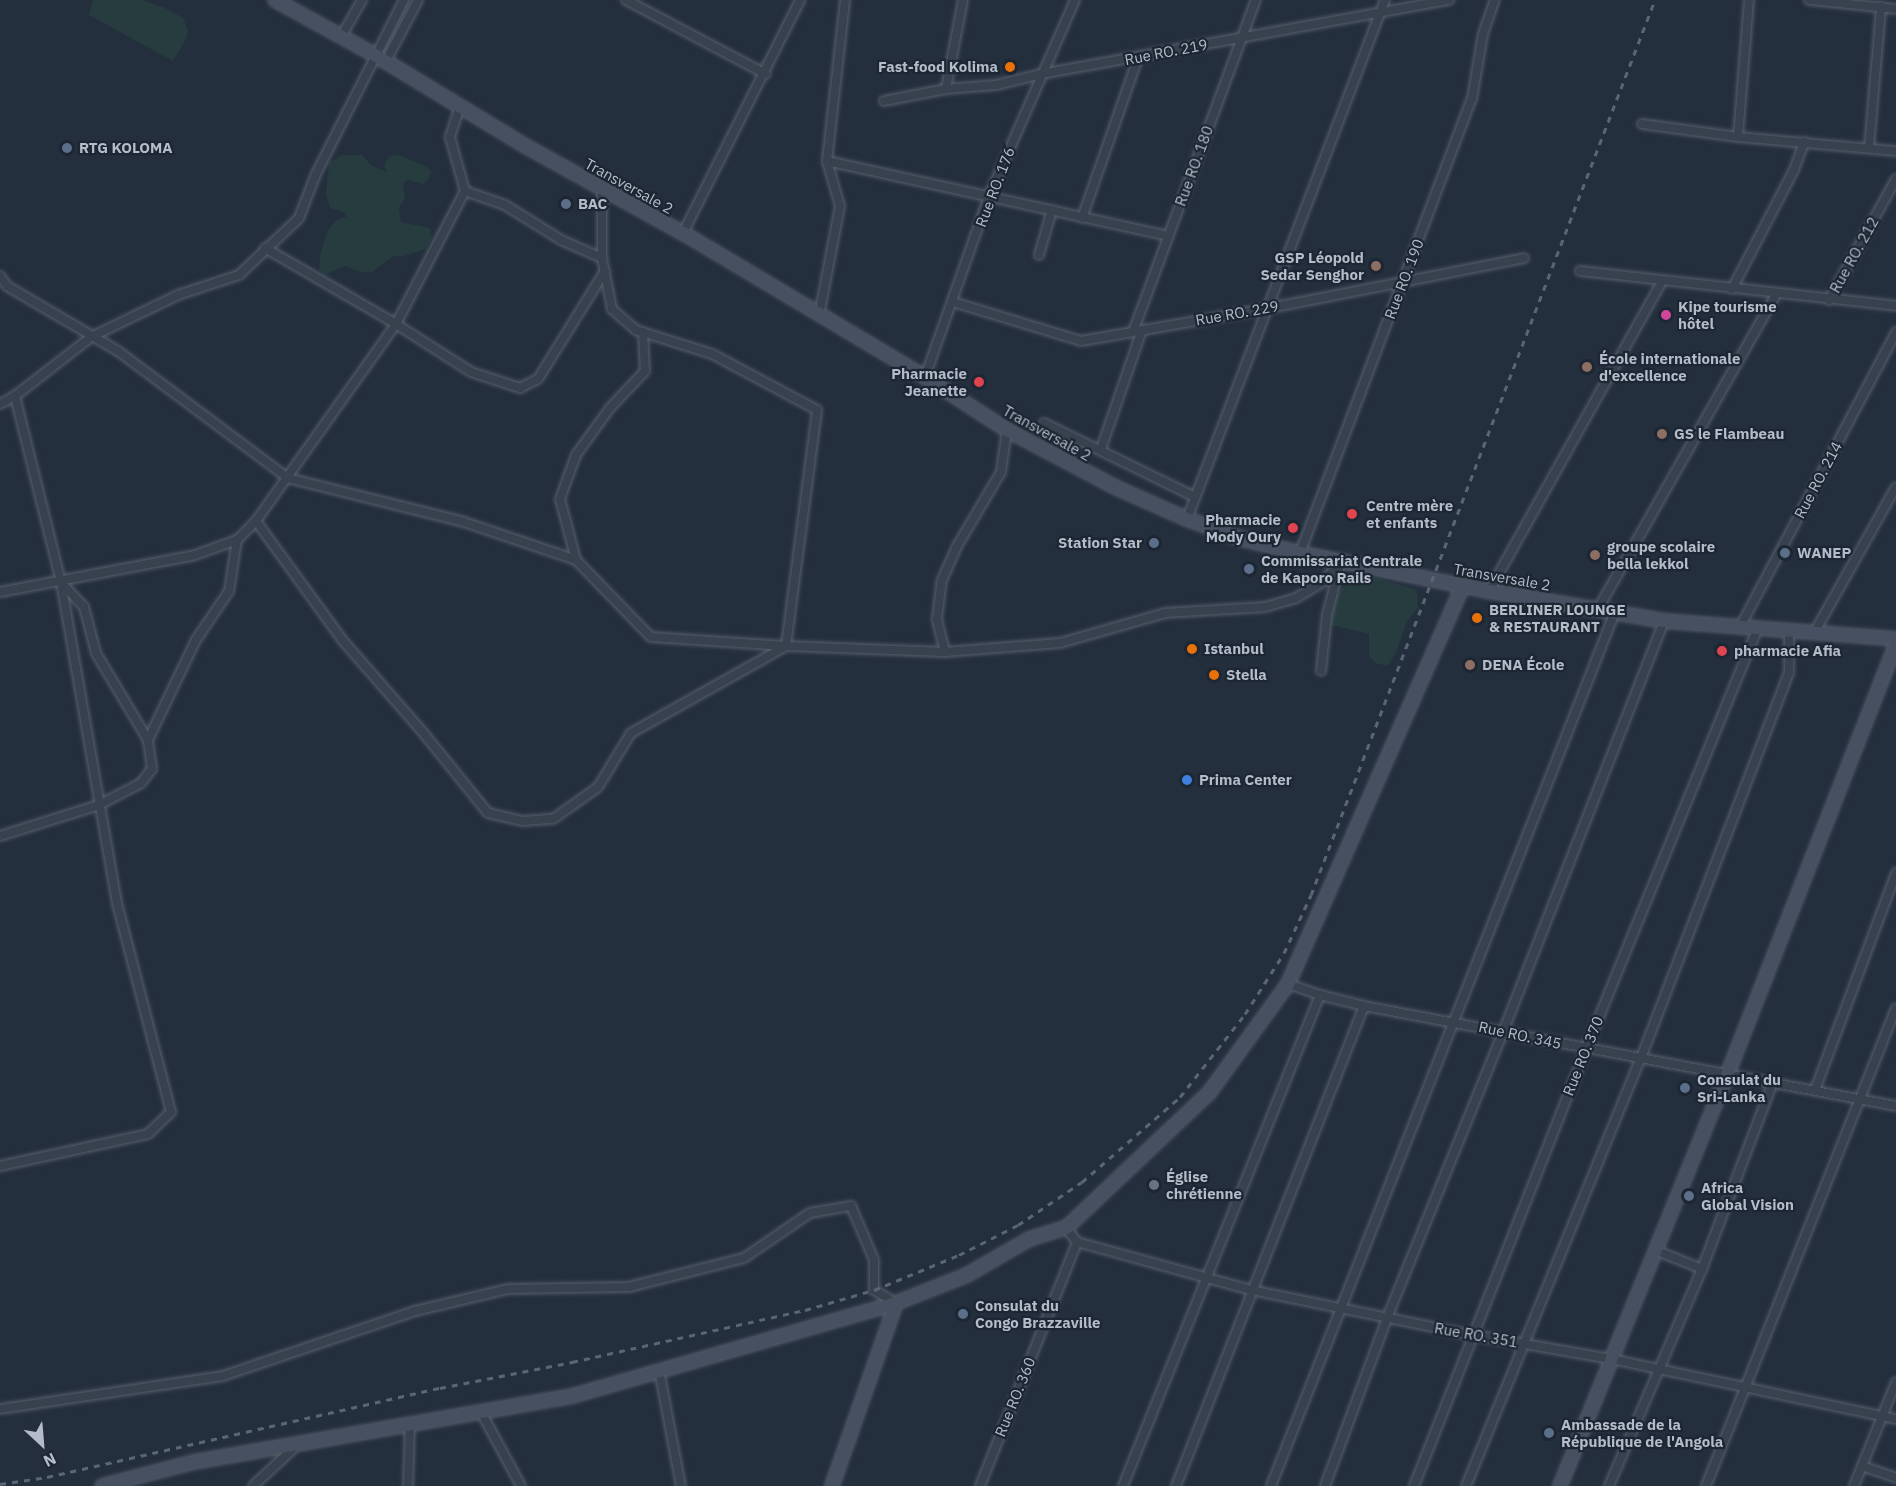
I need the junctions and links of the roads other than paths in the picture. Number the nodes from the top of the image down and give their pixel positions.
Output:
1 (275, 0) edge
2 (362, 0) edge
3 (404, 0) edge
4 (418, 0) edge
5 (626, 0) edge
6 (800, 0) edge
7 (845, 0) edge
8 (963, 0) edge
9 (1075, 0) edge
10 (1256, 0) edge
11 (1385, 0) edge
12 (1449, 0) edge
13 (1495, 0) edge
14 (1749, 0) edge
15 (1809, 0) edge
16 (1832, 1) edge
17 (1895, 6) edge
18 (1881, 7) junction
19 (1380, 14) junction
20 (341, 37) junction
21 (1242, 38) junction
22 (381, 58) junction
23 (1138, 58) junction
24 (766, 74) junction
25 (1041, 74) junction
26 (946, 90) junction
27 (884, 101) dead end
28 (460, 106) junction
29 (1642, 124) dead end
30 (1738, 137) junction
31 (1804, 142) junction
32 (1869, 148) junction
33 (1896, 151) edge
34 (827, 161) junction
35 (1896, 178) edge
36 (602, 189) junction
37 (465, 191) junction
38 (989, 196) junction
39 (1052, 210) junction
40 (1082, 218) junction
41 (683, 234) junction
42 (1168, 236) junction
43 (265, 248) junction
44 (1038, 255) dead end
45 (602, 258) junction
46 (1524, 258) dead end
47 (605, 271) junction
48 (1580, 271) dead end
49 (0, 276) edge
50 (1404, 280) junction
51 (1662, 281) junction
52 (1732, 289) junction
53 (1776, 294) junction
54 (1829, 300) junction
55 (953, 302) junction
56 (1896, 306) edge
57 (1265, 309) junction
58 (819, 316) junction
59 (396, 324) junction
60 (1138, 331) junction
61 (643, 332) junction
62 (1896, 332) edge
63 (91, 337) junction
64 (925, 377) junction
65 (15, 396) junction
66 (0, 404) edge
67 (1044, 423) dead end
68 (1007, 430) junction
69 (1101, 449) junction
70 (288, 478) junction
71 (1896, 487) edge
72 (1195, 497) junction
73 (1187, 519) junction
74 (256, 521) junction
75 (237, 540) junction
76 (1300, 554) junction
77 (576, 561) junction
78 (1341, 561) junction
79 (61, 582) junction
80 (1463, 585) junction
81 (1489, 591) junction
82 (0, 592) edge
83 (1598, 609) junction
84 (1615, 612) junction
85 (1664, 621) junction
86 (1740, 627) junction
87 (1757, 629) junction
88 (1789, 631) junction
89 (1814, 633) junction
90 (1896, 639) edge
91 (1896, 645) edge
92 (786, 646) junction
93 (945, 652) junction
94 (1321, 671) dead end
95 (148, 740) junction
96 (99, 805) junction
97 (0, 836) edge
98 (1896, 873) edge
99 (1288, 984) junction
100 (1320, 995) junction
101 (1364, 1006) junction
102 (1896, 1008) edge
103 (1452, 1021) junction
104 (1503, 1032) junction
105 (1586, 1049) junction
106 (1641, 1058) junction
107 (1728, 1072) junction
108 (1773, 1082) junction
109 (1815, 1090) junction
110 (1860, 1099) junction
111 (1896, 1106) edge
112 (0, 1166) edge
113 (1066, 1228) junction
114 (1077, 1242) junction
115 (1656, 1250) junction
116 (1702, 1269) junction
117 (1205, 1279) junction
118 (1251, 1290) junction
119 (896, 1302) junction
120 (1341, 1310) junction
121 (1387, 1318) junction
122 (1473, 1335) junction
123 (1524, 1343) junction
124 (1611, 1359) junction
125 (1657, 1369) junction
126 (658, 1370) junction
127 (1896, 1382) edge
128 (1746, 1389) junction
129 (0, 1409) edge
130 (481, 1413) junction
131 (1882, 1416) junction
132 (1896, 1419) edge
133 (410, 1424) junction
134 (298, 1443) junction
135 (1862, 1466) junction
136 (1896, 1478) edge
137 (102, 1486) edge
138 (253, 1486) edge
139 (408, 1486) edge
140 (521, 1486) edge
141 (681, 1486) edge
142 (832, 1486) edge
143 (980, 1486) edge
144 (1123, 1486) edge
145 (1176, 1486) edge
146 (1271, 1486) edge
147 (1324, 1486) edge
148 (1414, 1486) edge
149 (1466, 1486) edge
150 (1560, 1486) edge
151 (1609, 1486) edge
152 (1707, 1486) edge
153 (1854, 1486) edge

1 - 20 street, Transversale 2
2 - 20 street
3 - 22 street
4 - 22 street
5 - 24 street
6 - 24 street
7 - 34 street
8 - 26 street
9 - 25 street, Rue RO. 176
10 - 21 street, Rue RO. 180
11 - 19 street
12 - 19 street, Rue RO. 219
13 - 50 street, Rue RO. 190
14 - 30 street
15 - 16 street
16 - 18 street
17 - 18 street
18 - 32 street
19 - 21 street, Rue RO. 219
19 - 57 street
20 - 22 street, Transversale 2
21 - 23 street, Rue RO. 219
21 - 42 street, Rue RO. 180
22 - 28 street, Transversale 2
22 - 43 street
23 - 25 street, Rue RO. 219
23 - 40 street
24 - 41 street
25 - 26 street, Rue RO. 219
25 - 38 street, Rue RO. 176
26 - 27 street, Rue RO. 219
28 - 36 street, Transversale 2
28 - 37 street
29 - 30 street
30 - 31 street
31 - 32 street
31 - 52 street
32 - 33 street
34 - 38 street
34 - 58 street
35 - 54 street, Rue RO. 212
36 - 41 street, Transversale 2
36 - 45 street
37 - 45 street
37 - 59 street
38 - 39 street
38 - 55 street, Rue RO. 176
39 - 40 street
39 - 44 street
40 - 42 street
41 - 58 street, Transversale 2
42 - 60 street, Rue RO. 180
43 - 59 street
43 - 63 street
45 - 47 street
46 - 50 street, Rue RO. 229
47 - 59 street
47 - 61 street
48 - 51 street
49 - 63 street
50 - 57 street, Rue RO. 229
50 - 76 street, Rue RO. 190
51 - 52 street
51 - 81 street
52 - 53 street
53 - 54 street
53 - 83 street
54 - 56 street
55 - 60 street, Rue RO. 229
55 - 64 street, Rue RO. 176
57 - 60 street, Rue RO. 229
57 - 72 street
58 - 64 street, Transversale 2
59 - 70 street
60 - 69 street, Rue RO. 180
61 - 77 street
61 - 92 street
62 - 86 street, Rue RO. 214
63 - 65 street
63 - 70 street
64 - 68 street, Transversale 2
65 - 66 street
65 - 79 street
67 - 69 street
68 - 73 street, Transversale 2
68 - 93 street
69 - 72 street
70 - 74 street
70 - 77 street
71 - 89 street
72 - 73 street
73 - 76 street, Transversale 2
74 - 75 street
74 - 92 street
75 - 79 street
75 - 95 street
76 - 78 street, Transversale 2
77 - 92 street
78 - 80 street, Transversale 2
78 - 93 street
78 - 94 street
79 - 82 street
79 - 95 street
79 - 96 street
80 - 81 street, Transversale 2
80 - 99 street
81 - 83 street, Transversale 2
83 - 84 street, Transversale 2
84 - 85 street, Transversale 2
84 - 103 street
85 - 86 street, Transversale 2
85 - 104 street
86 - 87 street, Transversale 2
87 - 88 street, Transversale 2
87 - 105 street, Rue RO. 370
88 - 89 street, Transversale 2
88 - 106 street
89 - 90 street, Transversale 2
91 - 107 street
92 - 93 street
95 - 96 street
96 - 97 street
96 - 112 street
98 - 109 street
99 - 100 street, Rue RO. 345
99 - 113 street
100 - 101 street, Rue RO. 345
100 - 117 street
101 - 103 street, Rue RO. 345
101 - 118 street
102 - 110 street
103 - 104 street, Rue RO. 345
103 - 120 street
104 - 105 street, Rue RO. 345
104 - 121 street
105 - 106 street, Rue RO. 345
105 - 122 street, Rue RO. 370
106 - 107 street, Rue RO. 345
106 - 123 street
107 - 108 street, Rue RO. 345
107 - 115 street
108 - 109 street, Rue RO. 345
108 - 116 street
109 - 110 street, Rue RO. 345
110 - 111 street, Rue RO. 345
110 - 128 street
113 - 114 street
113 - 119 street
114 - 117 street, Rue RO. 351
114 - 143 street, Rue RO. 360
115 - 116 street
115 - 124 street
116 - 125 street
117 - 118 street, Rue RO. 351
117 - 144 street
118 - 120 street, Rue RO. 351
118 - 145 street
119 - 126 street
119 - 129 street
119 - 142 street
120 - 121 street, Rue RO. 351
120 - 146 street
121 - 122 street, Rue RO. 351
121 - 147 street
122 - 123 street, Rue RO. 351
122 - 148 street, Rue RO. 370
123 - 124 street, Rue RO. 351
123 - 149 street
124 - 125 street, Rue RO. 351
124 - 150 street
125 - 128 street, Rue RO. 351
125 - 151 street
126 - 130 street
126 - 141 street
127 - 131 street
128 - 131 street, Rue RO. 351
128 - 152 street
130 - 133 street
130 - 140 street
131 - 132 street, Rue RO. 351
131 - 135 street
133 - 134 street
133 - 139 street
134 - 137 street
134 - 138 street
135 - 136 street
135 - 153 street

